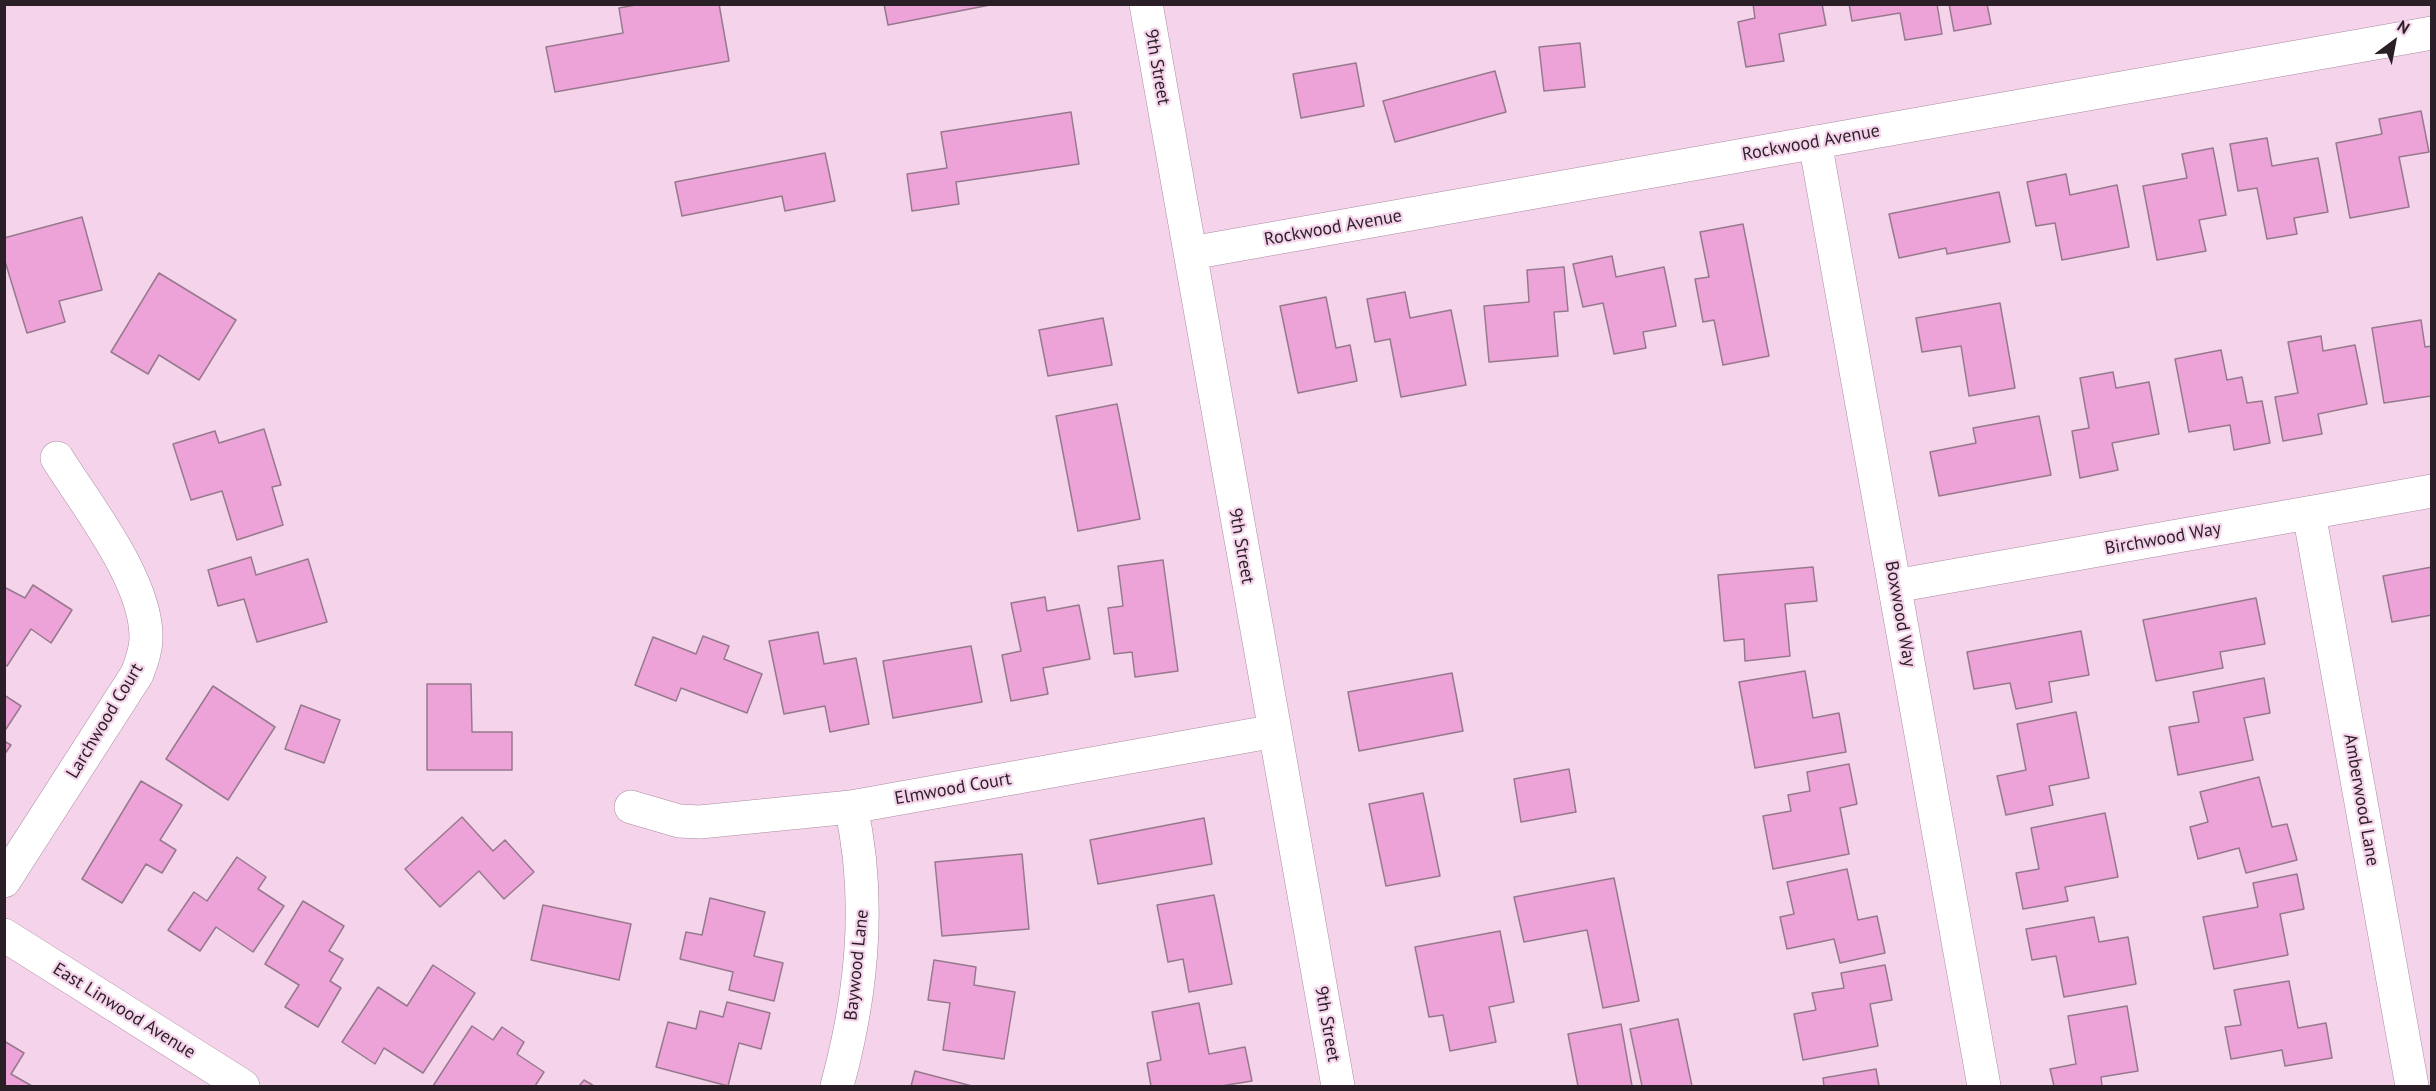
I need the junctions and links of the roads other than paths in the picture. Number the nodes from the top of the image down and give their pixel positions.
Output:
1 (1146, 4) edge
2 (2432, 33) edge
3 (1815, 142) junction
4 (1191, 254) junction
5 (57, 458) dead end
6 (2432, 491) edge
7 (2309, 513) junction
8 (1894, 586) junction
9 (1275, 731) junction
10 (631, 807) dead end
11 (851, 807) junction
12 (4, 881) edge
13 (4, 935) edge
14 (243, 1086) edge
15 (837, 1086) edge
16 (1338, 1086) edge
17 (1984, 1086) edge
18 (2412, 1086) edge

1 - 4 street, 9th Street
2 - 3 street, Rockwood Avenue
3 - 4 street, Rockwood Avenue
3 - 8 street, Boxwood Way
4 - 9 street, 9th Street
5 - 12 street, Larchwood Court
6 - 7 street, Birchwood Way
7 - 8 street, Birchwood Way
7 - 18 street, Amberwood Lane
8 - 17 street, Boxwood Way
9 - 11 street, Elmwood Court
9 - 16 street, 9th Street
10 - 11 street, Elmwood Court
11 - 15 street, Baywood Lane
13 - 14 street, East Linwood Avenue

